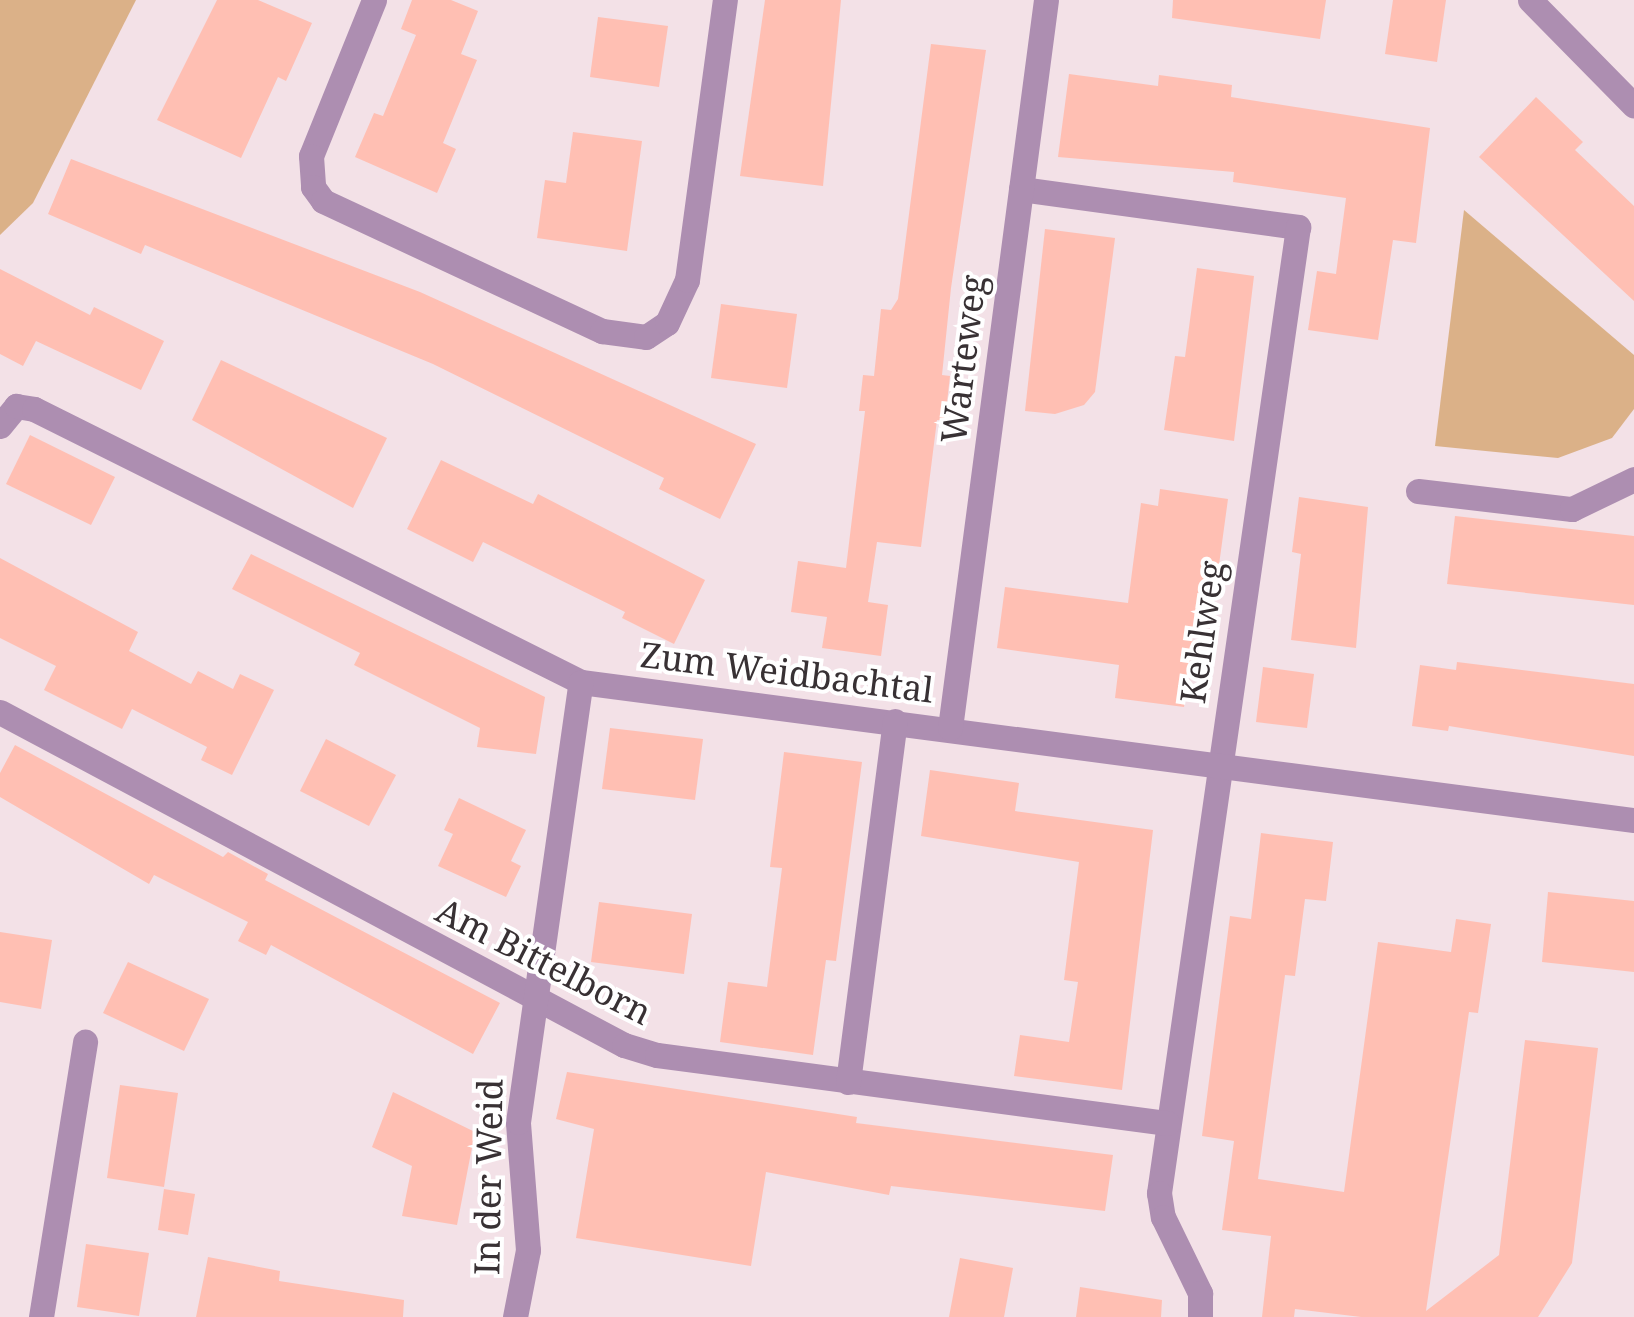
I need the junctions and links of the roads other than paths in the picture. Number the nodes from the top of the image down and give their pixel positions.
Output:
1 (374, 0) edge
2 (725, 0) edge
3 (1046, 0) edge
4 (1530, 0) edge
5 (1634, 106) edge
6 (1020, 189) junction
7 (0, 426) edge
8 (1634, 479) edge
9 (1418, 491) dead end
10 (581, 682) junction
11 (0, 712) edge
12 (895, 721) junction
13 (950, 728) junction
14 (1218, 766) junction
15 (1634, 820) edge
16 (534, 1000) junction
17 (85, 1041) dead end
18 (848, 1082) junction
19 (1167, 1123) junction
20 (41, 1317) edge
21 (516, 1317) edge
22 (1200, 1317) edge

1 - 2 street
3 - 6 street, Warteweg
4 - 5 street
6 - 13 street, Warteweg
6 - 14 street, Kehlweg
7 - 10 street, Zum Weidbachtal
8 - 9 street
10 - 12 street, Zum Weidbachtal
10 - 16 street, In der Weid
11 - 16 street, Am Bittelborn
12 - 13 street, Zum Weidbachtal
12 - 18 street
13 - 14 street, Zum Weidbachtal
14 - 15 street, Zum Weidbachtal
14 - 19 street, Kehlweg
16 - 18 street, Am Bittelborn
16 - 21 street, In der Weid
17 - 20 street
18 - 19 street, Am Bittelborn
19 - 22 street, Kehlweg

